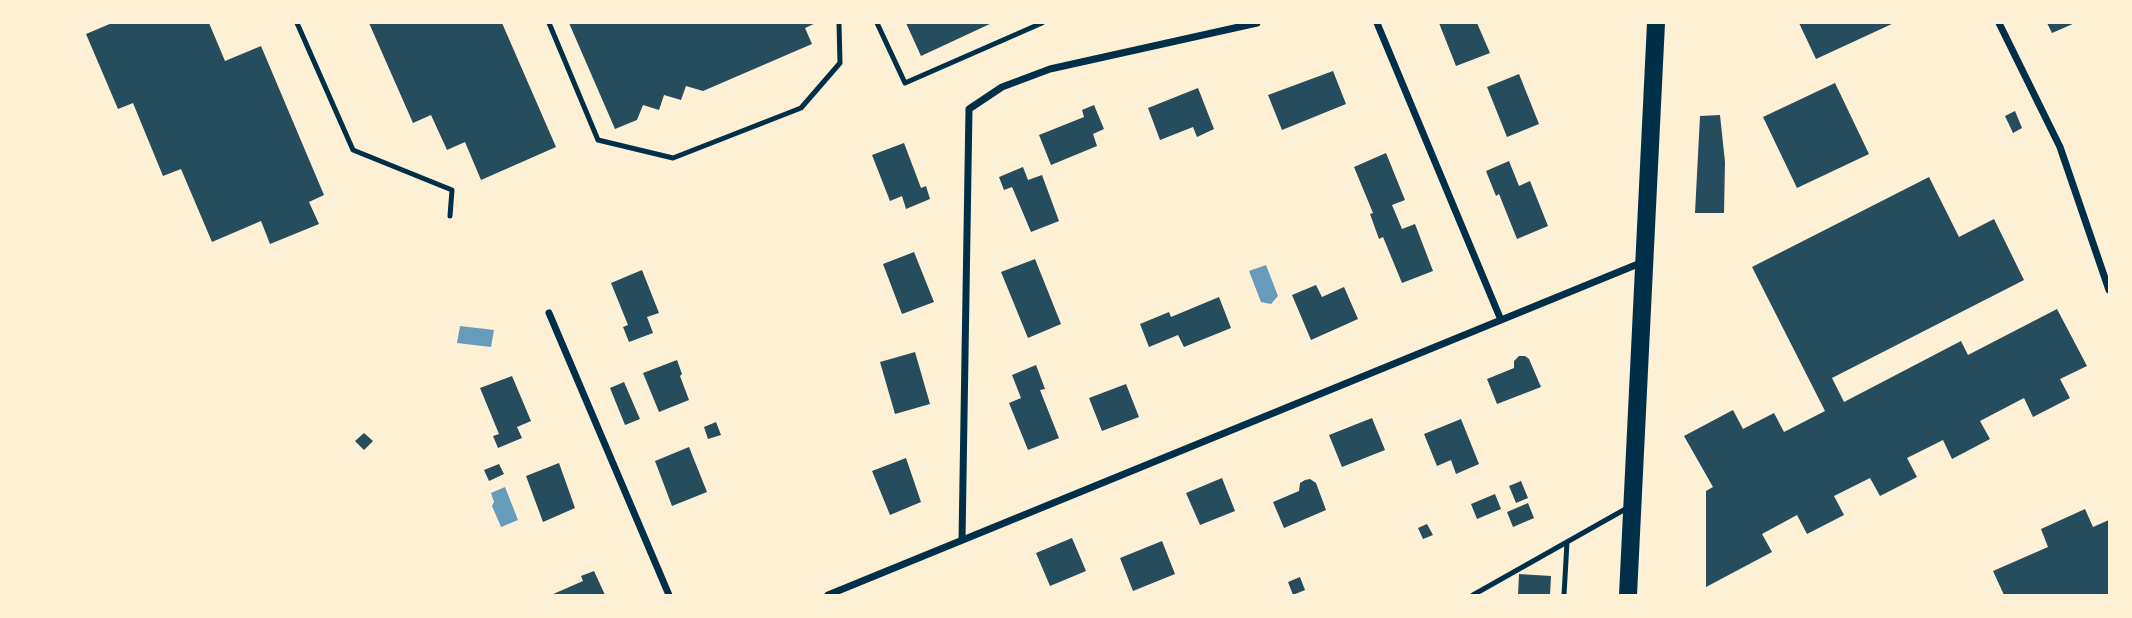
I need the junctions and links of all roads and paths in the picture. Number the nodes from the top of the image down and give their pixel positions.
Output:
1 (297, 23) edge
2 (549, 23) edge
3 (839, 23) edge
4 (877, 23) edge
5 (1042, 23) edge
6 (1258, 23) edge
7 (1377, 23) edge
8 (1656, 23) edge
9 (1999, 23) edge
10 (450, 216) dead end
11 (1643, 261) junction
12 (2109, 290) edge
13 (550, 313) dead end
14 (1501, 320) junction
15 (1632, 506) junction
16 (962, 540) junction
17 (1567, 542) junction
18 (669, 595) edge
19 (828, 595) edge
20 (1473, 595) edge
21 (1563, 595) edge
22 (1628, 595) edge

1 - 10 lane
2 - 3 lane
4 - 5 lane
6 - 16 street
7 - 14 street
8 - 11 main road
9 - 12 street
11 - 14 street
11 - 15 main road
13 - 18 street
14 - 16 street
15 - 17 lane
15 - 22 main road
16 - 19 street
17 - 20 lane
17 - 21 lane

